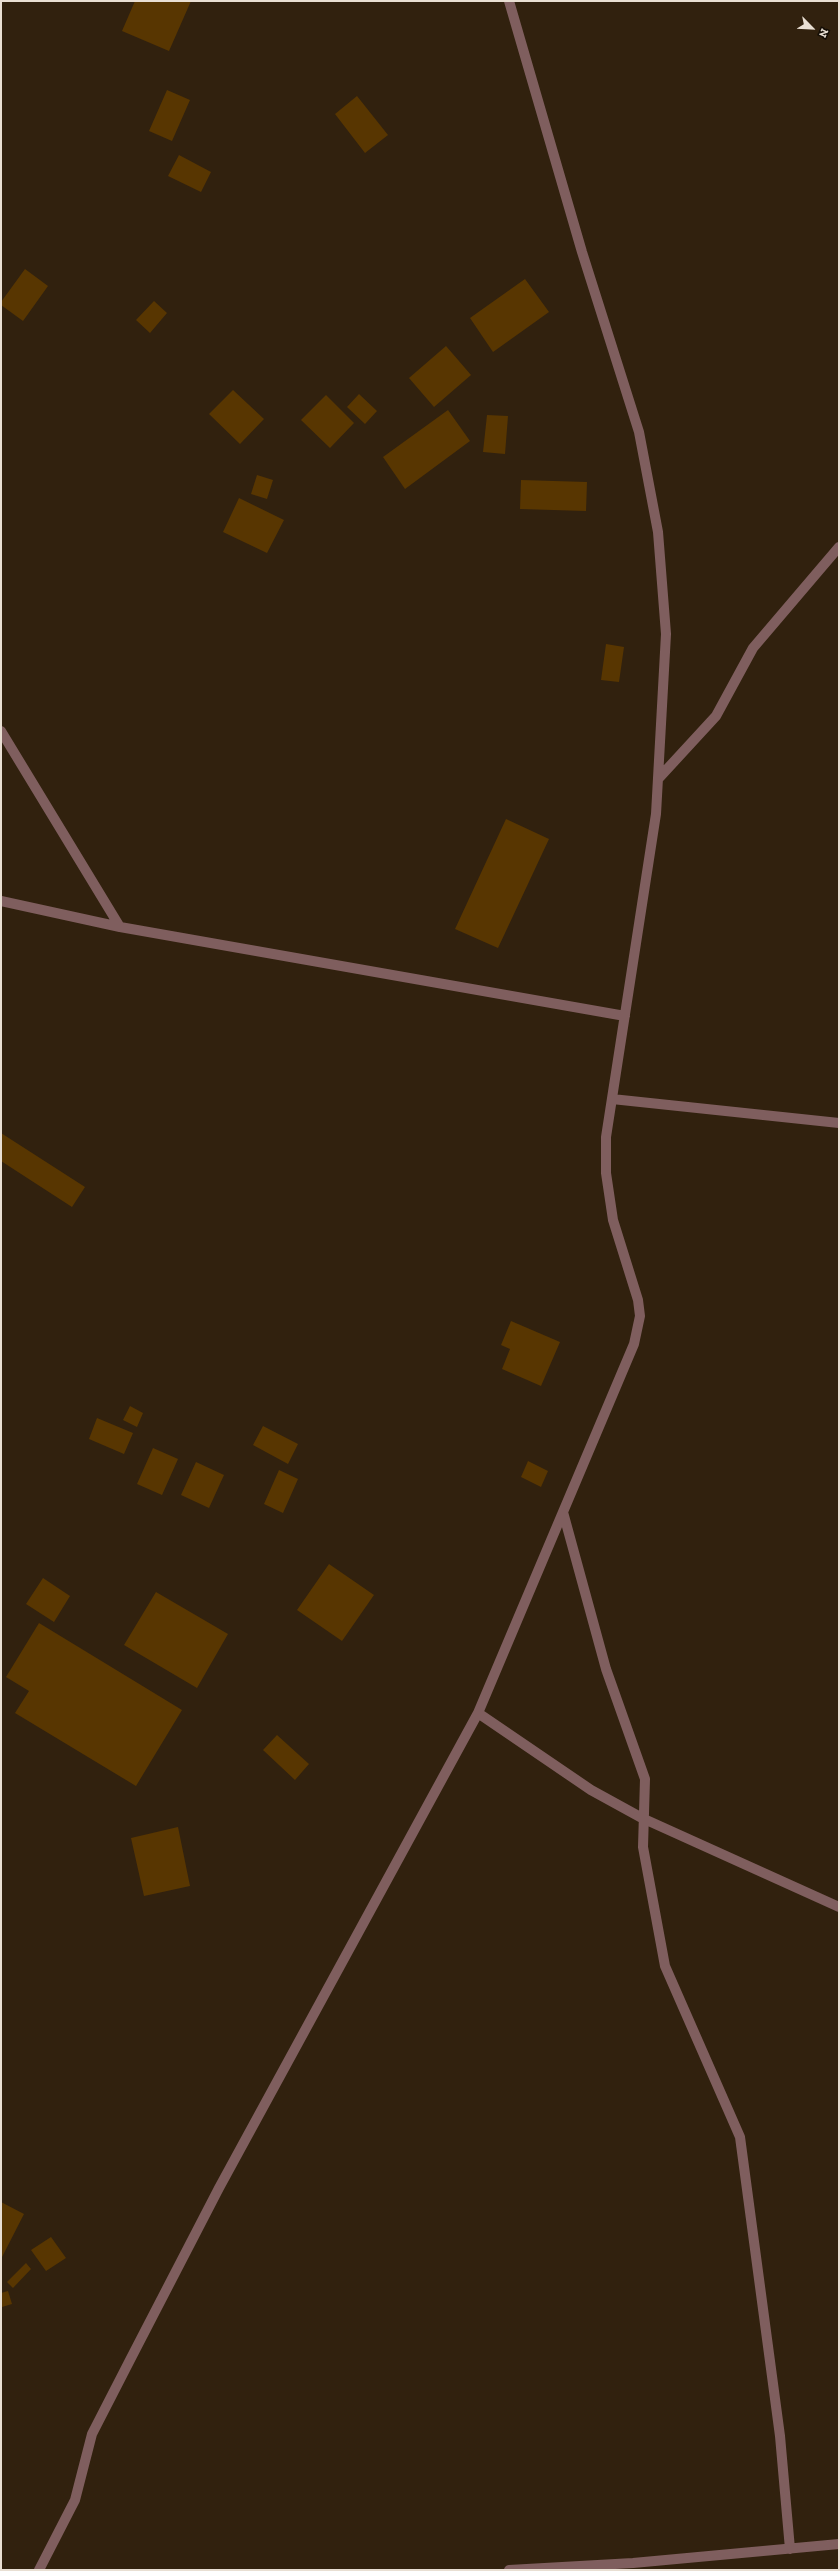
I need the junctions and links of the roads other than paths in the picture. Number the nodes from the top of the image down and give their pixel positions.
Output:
1 (509, 1) edge
2 (839, 547) edge
3 (1, 731) edge
4 (658, 779) junction
5 (1, 901) edge
6 (120, 927) junction
7 (625, 1016) junction
8 (612, 1099) junction
9 (839, 1123) edge
10 (563, 1512) junction
11 (478, 1713) junction
12 (642, 1818) junction
13 (839, 1907) edge
14 (839, 2544) edge
15 (790, 2549) junction
16 (39, 2570) edge
17 (509, 2570) edge

1 - 4 street
2 - 4 street
3 - 6 street
4 - 7 street
5 - 6 street
6 - 7 street
7 - 8 street
8 - 9 street
8 - 10 street
10 - 11 street
10 - 12 street
11 - 12 street
11 - 16 street
12 - 13 street
12 - 15 street
14 - 15 street
15 - 17 street

